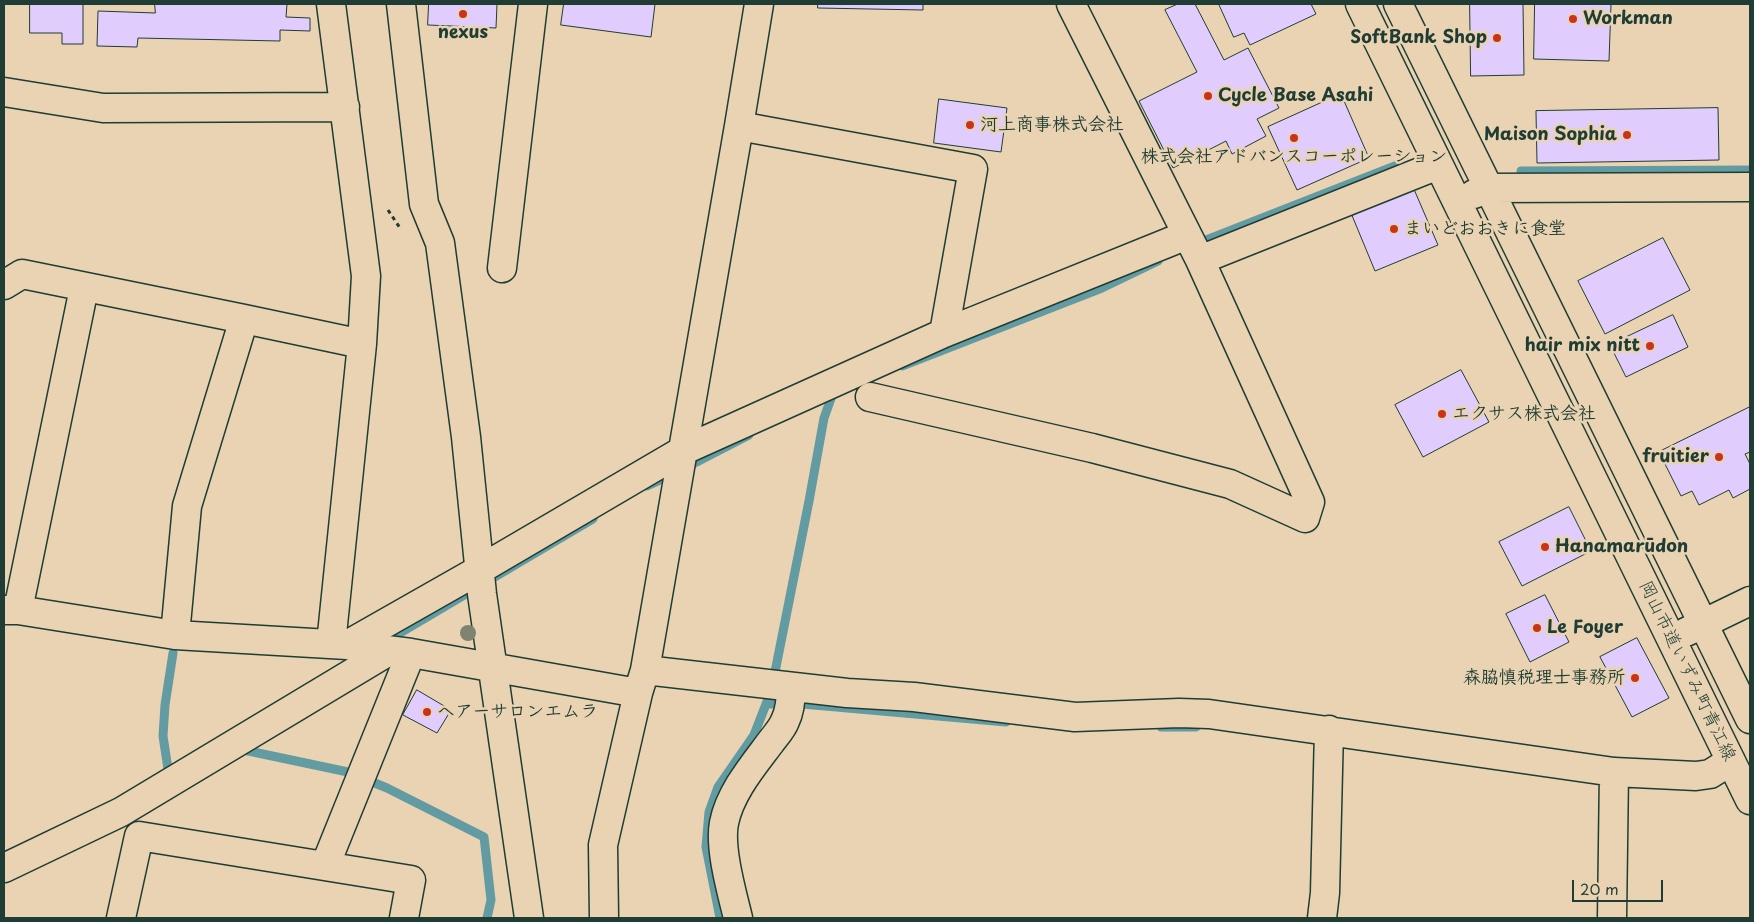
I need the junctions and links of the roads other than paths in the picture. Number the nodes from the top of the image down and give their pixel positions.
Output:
1 (331, 4) edge
2 (401, 4) edge
3 (533, 4) edge
4 (758, 4) edge
5 (1071, 4) edge
6 (1360, 4) edge
7 (1398, 4) edge
8 (4, 92) edge
9 (345, 106) junction
10 (739, 126) junction
11 (1438, 165) junction
12 (1750, 187) edge
13 (1490, 188) junction
14 (1457, 202) junction
15 (1193, 247) junction
16 (502, 268) dead end
17 (4, 285) edge
18 (84, 288) junction
19 (244, 318) junction
20 (944, 333) junction
21 (362, 344) junction
22 (870, 398) dead end
23 (680, 464) junction
24 (481, 581) junction
25 (1750, 602) edge
26 (11, 610) edge
27 (1703, 624) junction
28 (175, 635) junction
29 (1673, 639) junction
30 (370, 648) junction
31 (492, 667) junction
32 (642, 681) junction
33 (783, 693) junction
34 (1750, 719) edge
35 (1329, 730) junction
36 (1731, 761) junction
37 (1614, 772) junction
38 (1750, 800) edge
39 (325, 866) junction
40 (4, 868) edge
41 (120, 918) edge
42 (404, 918) edge
43 (529, 918) edge
44 (604, 918) edge
45 (738, 918) edge
46 (1322, 918) edge
47 (1612, 918) edge

1 - 9 street
2 - 24 street
3 - 16 street
4 - 10 street
5 - 15 street
6 - 11 street, 岡山市道いずみ町青江線
7 - 13 street, 岡山市道いずみ町青江線
8 - 9 street
9 - 21 street
10 - 20 street
10 - 23 street
11 - 14 street, 岡山市道いずみ町青江線
11 - 15 street
12 - 13 street
13 - 14 street
13 - 27 street, 岡山市道いずみ町青江線
14 - 29 street, 岡山市道いずみ町青江線
15 - 20 street
15 - 22 street
17 - 18 street
18 - 19 street
18 - 26 street
19 - 21 street
19 - 28 street
20 - 23 street
21 - 30 street
23 - 24 street
23 - 32 street
24 - 30 street
24 - 31 street
25 - 27 street
26 - 28 street
27 - 29 street
27 - 34 street, 岡山市道いずみ町青江線
28 - 30 street
29 - 36 street, 岡山市道いずみ町青江線
30 - 31 street
30 - 39 street
30 - 40 street
31 - 32 street
31 - 43 street
32 - 33 street
32 - 44 street
33 - 35 street
33 - 45 street
35 - 37 street
35 - 46 street
36 - 37 street
36 - 38 street, 岡山市道いずみ町青江線
37 - 47 street
39 - 41 street
39 - 42 street

